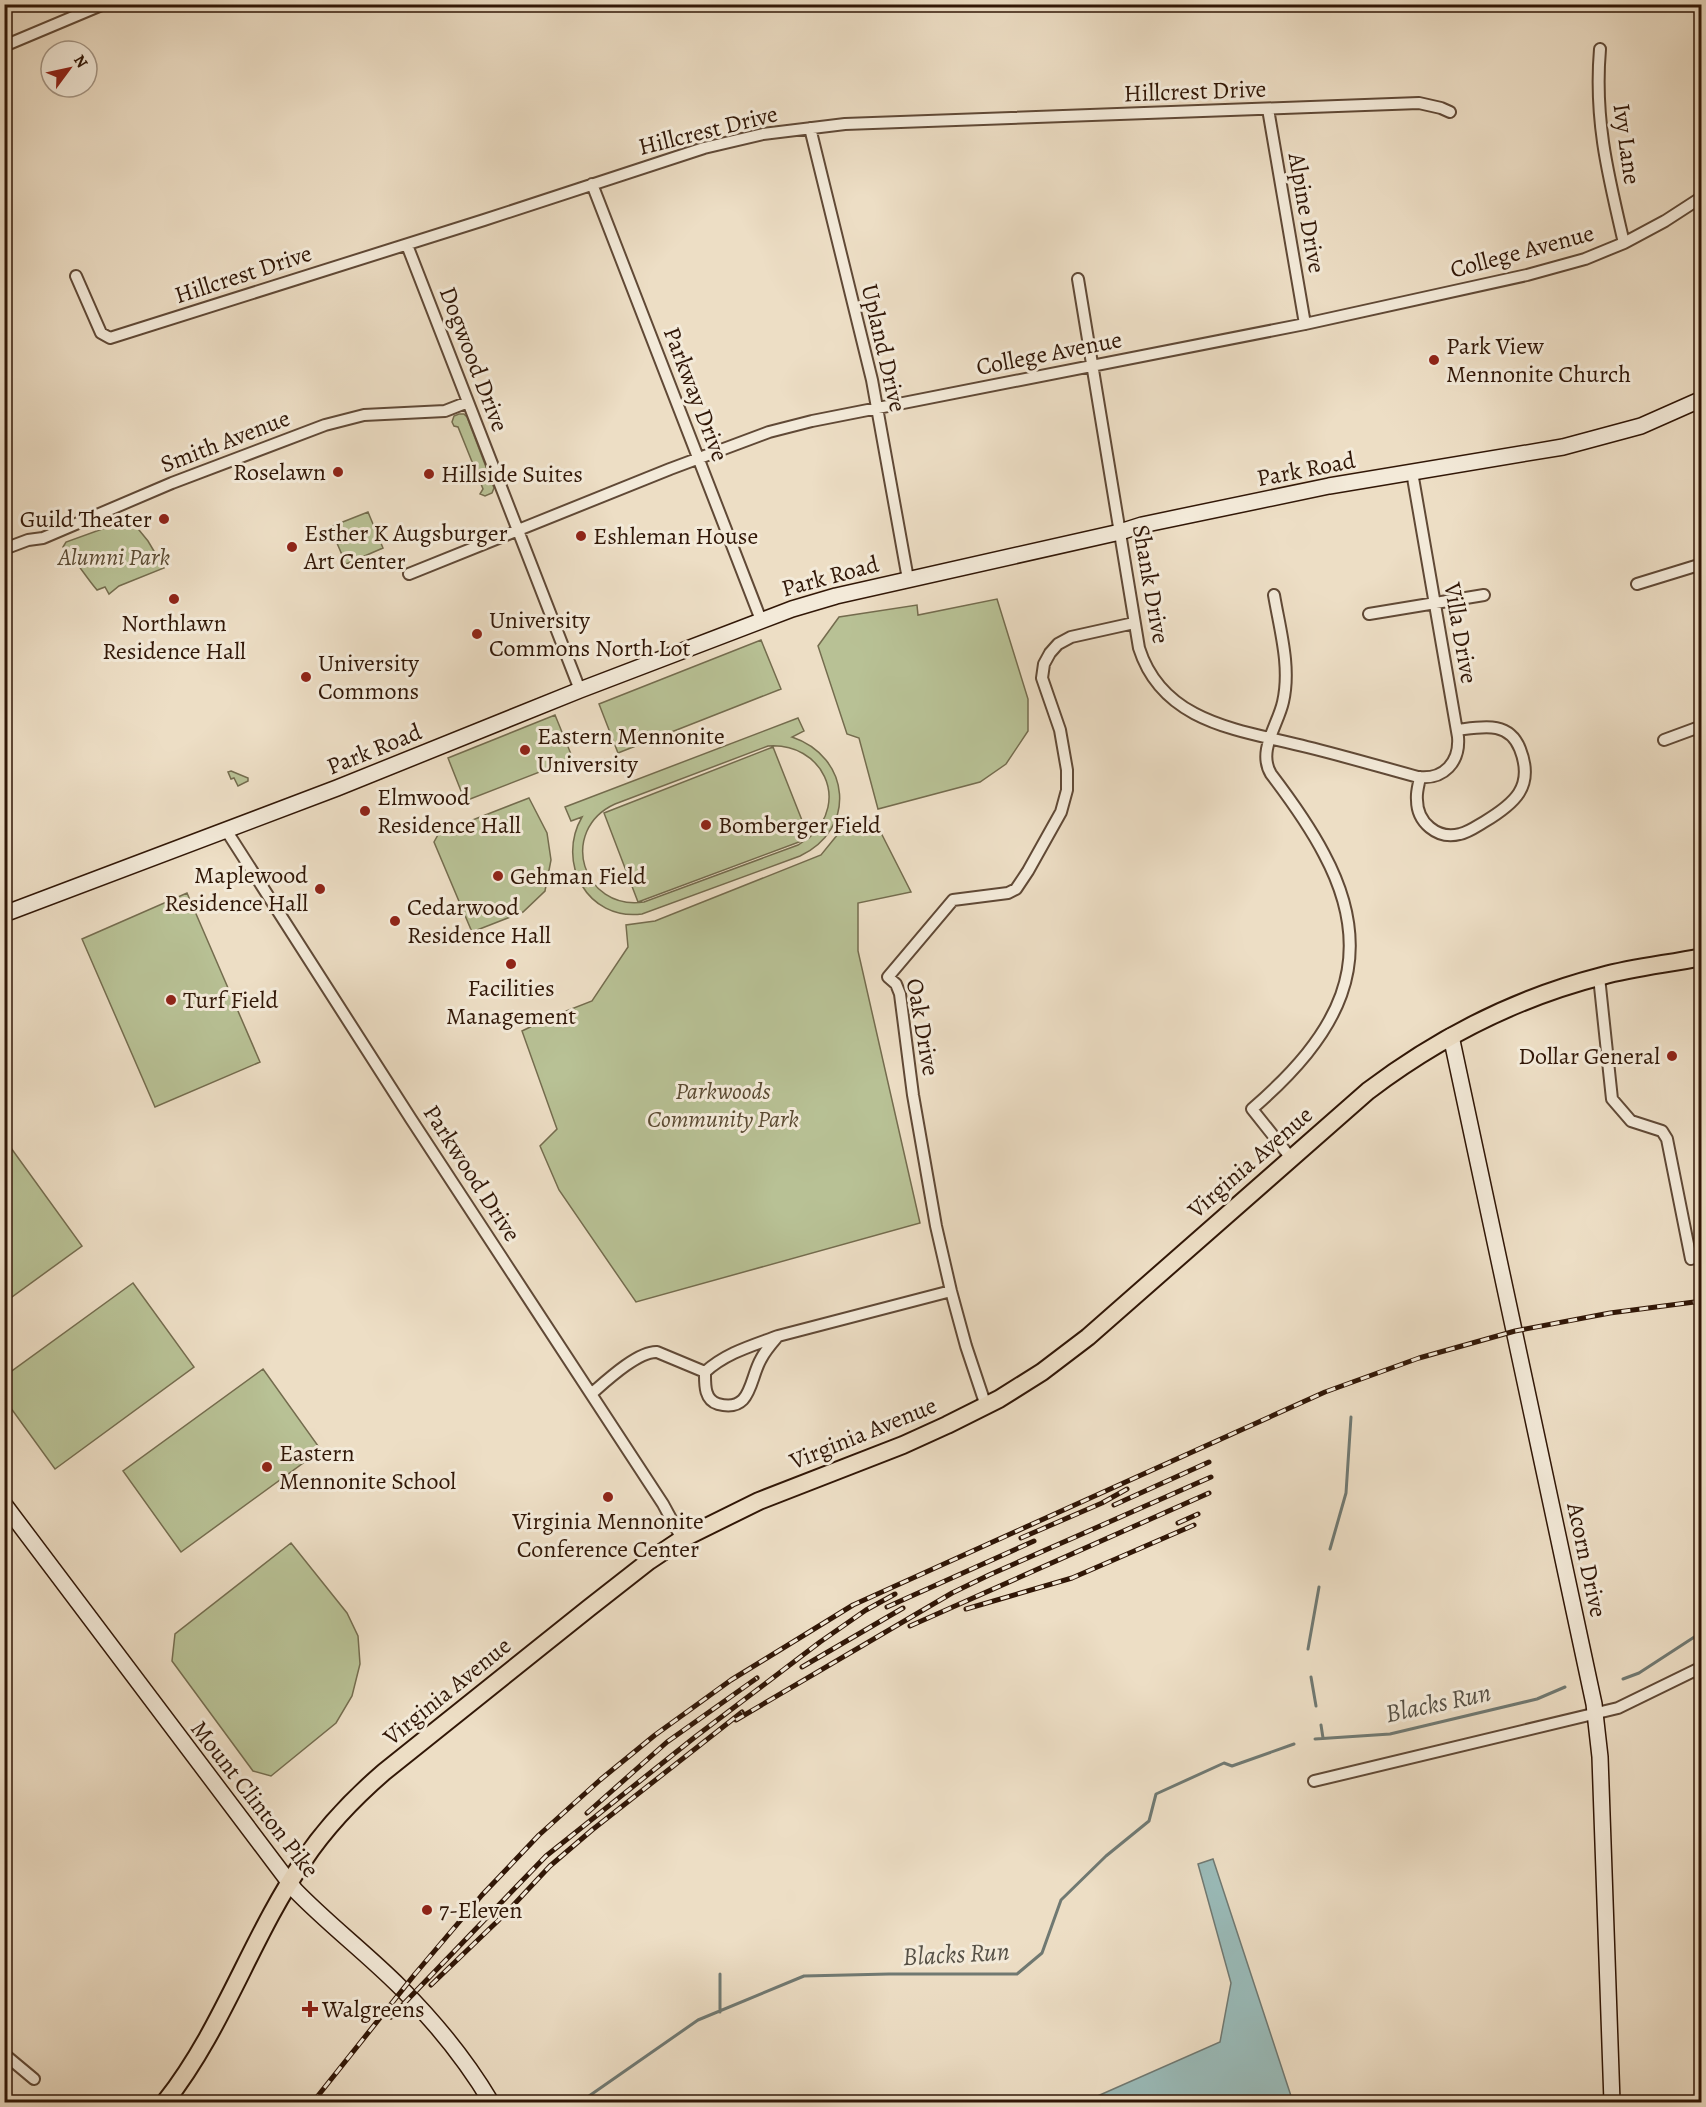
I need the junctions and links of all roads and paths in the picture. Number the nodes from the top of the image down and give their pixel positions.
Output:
1 (104, 4) edge
2 (4, 46) edge
3 (1600, 49) dead end
4 (1268, 109) junction
5 (1450, 112) dead end
6 (810, 128) junction
7 (592, 184) junction
8 (1701, 197) edge
9 (1624, 243) junction
10 (407, 245) junction
11 (76, 276) dead end
12 (1078, 279) dead end
13 (1305, 324) junction
14 (1092, 366) junction
15 (1701, 399) edge
16 (468, 402) junction
17 (878, 408) junction
18 (698, 458) junction
19 (1412, 472) junction
20 (518, 530) junction
21 (1120, 532) junction
22 (4, 549) edge
23 (1701, 564) edge
24 (409, 574) dead end
25 (908, 579) junction
26 (1637, 584) dead end
27 (1274, 595) dead end
28 (1484, 595) dead end
29 (1434, 603) junction
30 (1369, 614) dead end
31 (761, 620) junction
32 (1134, 623) junction
33 (580, 690) junction
34 (1701, 726) edge
35 (1457, 730) junction
36 (1270, 738) junction
37 (1664, 740) dead end
38 (1420, 777) junction
39 (226, 830) junction
40 (4, 914) edge
41 (1701, 957) edge
42 (1599, 977) junction
43 (1451, 1036) junction
44 (1291, 1158) junction
45 (1691, 1258) dead end
46 (951, 1291) junction
47 (778, 1336) junction
48 (705, 1372) junction
49 (591, 1394) junction
50 (986, 1406) junction
51 (4, 1504) edge
52 (681, 1539) junction
53 (1701, 1667) edge
54 (1595, 1715) junction
55 (1314, 1781) dead end
56 (290, 1883) junction
57 (4, 2054) edge
58 (34, 2079) dead end
59 (165, 2103) edge
60 (490, 2103) edge
61 (1612, 2103) edge

1 - 2 street
3 - 9 street, Ivy Lane
4 - 5 street, Hillcrest Drive
4 - 6 street, Hillcrest Drive
4 - 13 street, Alpine Drive
6 - 7 street, Hillcrest Drive
6 - 17 street, Upland Drive
7 - 10 street, Hillcrest Drive
7 - 18 street, Parkway Drive
8 - 9 street, College Avenue
9 - 13 street, College Avenue
10 - 11 street, Hillcrest Drive
10 - 16 street, Dogwood Drive
12 - 14 street, Shank Drive
13 - 14 street, College Avenue
14 - 17 street, College Avenue
14 - 21 street, Shank Drive
15 - 19 street, Park Road
16 - 20 street, Dogwood Drive
16 - 22 street, Smith Avenue
17 - 18 street, College Avenue
17 - 25 street, Upland Drive
18 - 20 street, College Avenue
18 - 31 street, Parkway Drive
19 - 21 street, Park Road
19 - 29 street, Villa Drive
20 - 24 street, College Avenue
20 - 33 street, Dogwood Drive
21 - 25 street, Park Road
21 - 32 street, Shank Drive
23 - 26 street
25 - 31 street, Park Road
27 - 36 street
28 - 29 street
29 - 30 street
29 - 35 street, Villa Drive
31 - 33 street, Park Road
32 - 36 street, Shank Drive
32 - 46 street, Oak Drive
33 - 39 street, Park Road
34 - 37 street
35 - 38 street, Villa Drive
35 - 38 street
36 - 38 street, Shank Drive
36 - 44 street
39 - 40 street, Park Road
39 - 49 street, Parkwood Drive
41 - 42 main road, Virginia Avenue
42 - 43 main road, Virginia Avenue
42 - 45 street
43 - 44 main road, Virginia Avenue
43 - 54 street, Acorn Drive
44 - 50 main road, Virginia Avenue
46 - 47 street
46 - 50 street, Oak Drive
47 - 48 street
47 - 48 street
48 - 49 street
49 - 52 street, Parkwood Drive
50 - 52 main road, Virginia Avenue
51 - 56 street, Mount Clinton Pike
52 - 56 main road, Virginia Avenue
53 - 54 street
54 - 55 street
54 - 61 street, Acorn Drive
56 - 59 main road, Virginia Avenue
56 - 60 street, Mount Clinton Pike
57 - 58 street

